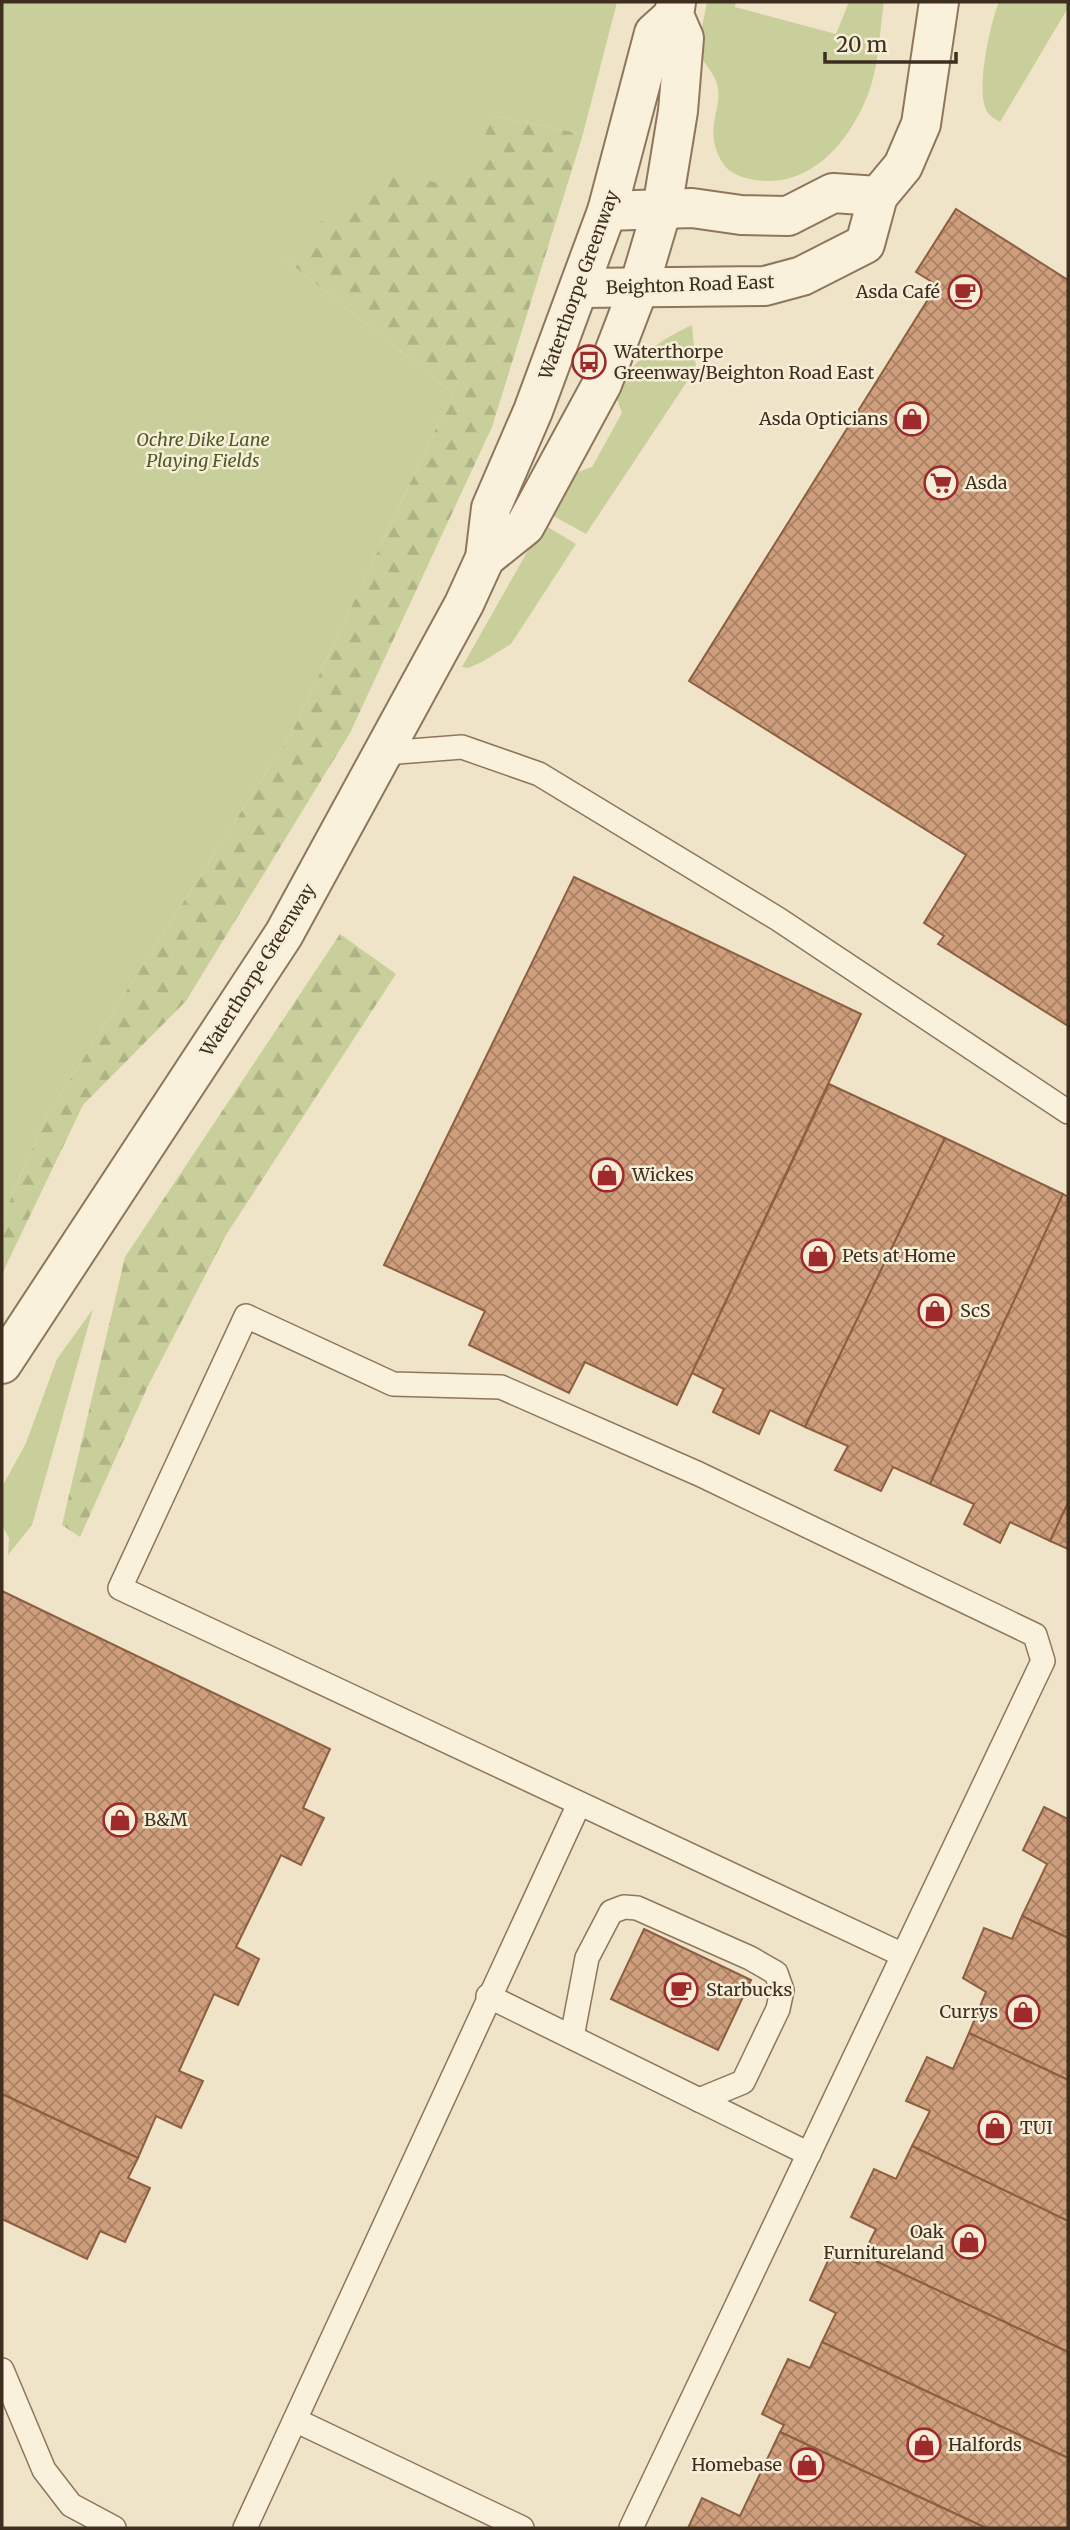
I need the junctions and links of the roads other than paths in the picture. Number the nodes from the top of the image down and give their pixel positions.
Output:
1 (939, 2) edge
2 (675, 9) edge
3 (878, 196) junction
4 (662, 209) junction
5 (607, 211) junction
6 (581, 288) junction
7 (638, 289) junction
8 (485, 558) junction
9 (385, 753) junction
10 (1068, 1112) edge
11 (2, 1364) edge
12 (579, 1804) junction
13 (903, 1955) junction
14 (488, 1996) junction
15 (572, 2036) junction
16 (699, 2100) junction
17 (809, 2154) junction
18 (2, 2370) edge
19 (295, 2420) junction
20 (104, 2526) edge
21 (245, 2528) edge
22 (522, 2528) edge
23 (631, 2528) edge

1 - 3 street, Beighton Road East
2 - 4 street, Waterthorpe Greenway
2 - 5 street, Waterthorpe Greenway
3 - 4 street
3 - 7 street, Beighton Road East
4 - 5 street
4 - 7 street, Waterthorpe Greenway
5 - 6 street, Waterthorpe Greenway
6 - 7 street, Beighton Road East
6 - 8 street, Waterthorpe Greenway
7 - 8 street, Waterthorpe Greenway
8 - 9 street, Waterthorpe Greenway
9 - 10 lane
9 - 11 street, Waterthorpe Greenway
12 - 13 lane
12 - 13 lane
12 - 14 lane
13 - 17 lane
14 - 15 lane
14 - 19 lane
15 - 16 lane
15 - 16 lane
16 - 17 lane
17 - 23 lane
18 - 20 lane
19 - 21 lane
19 - 22 lane

